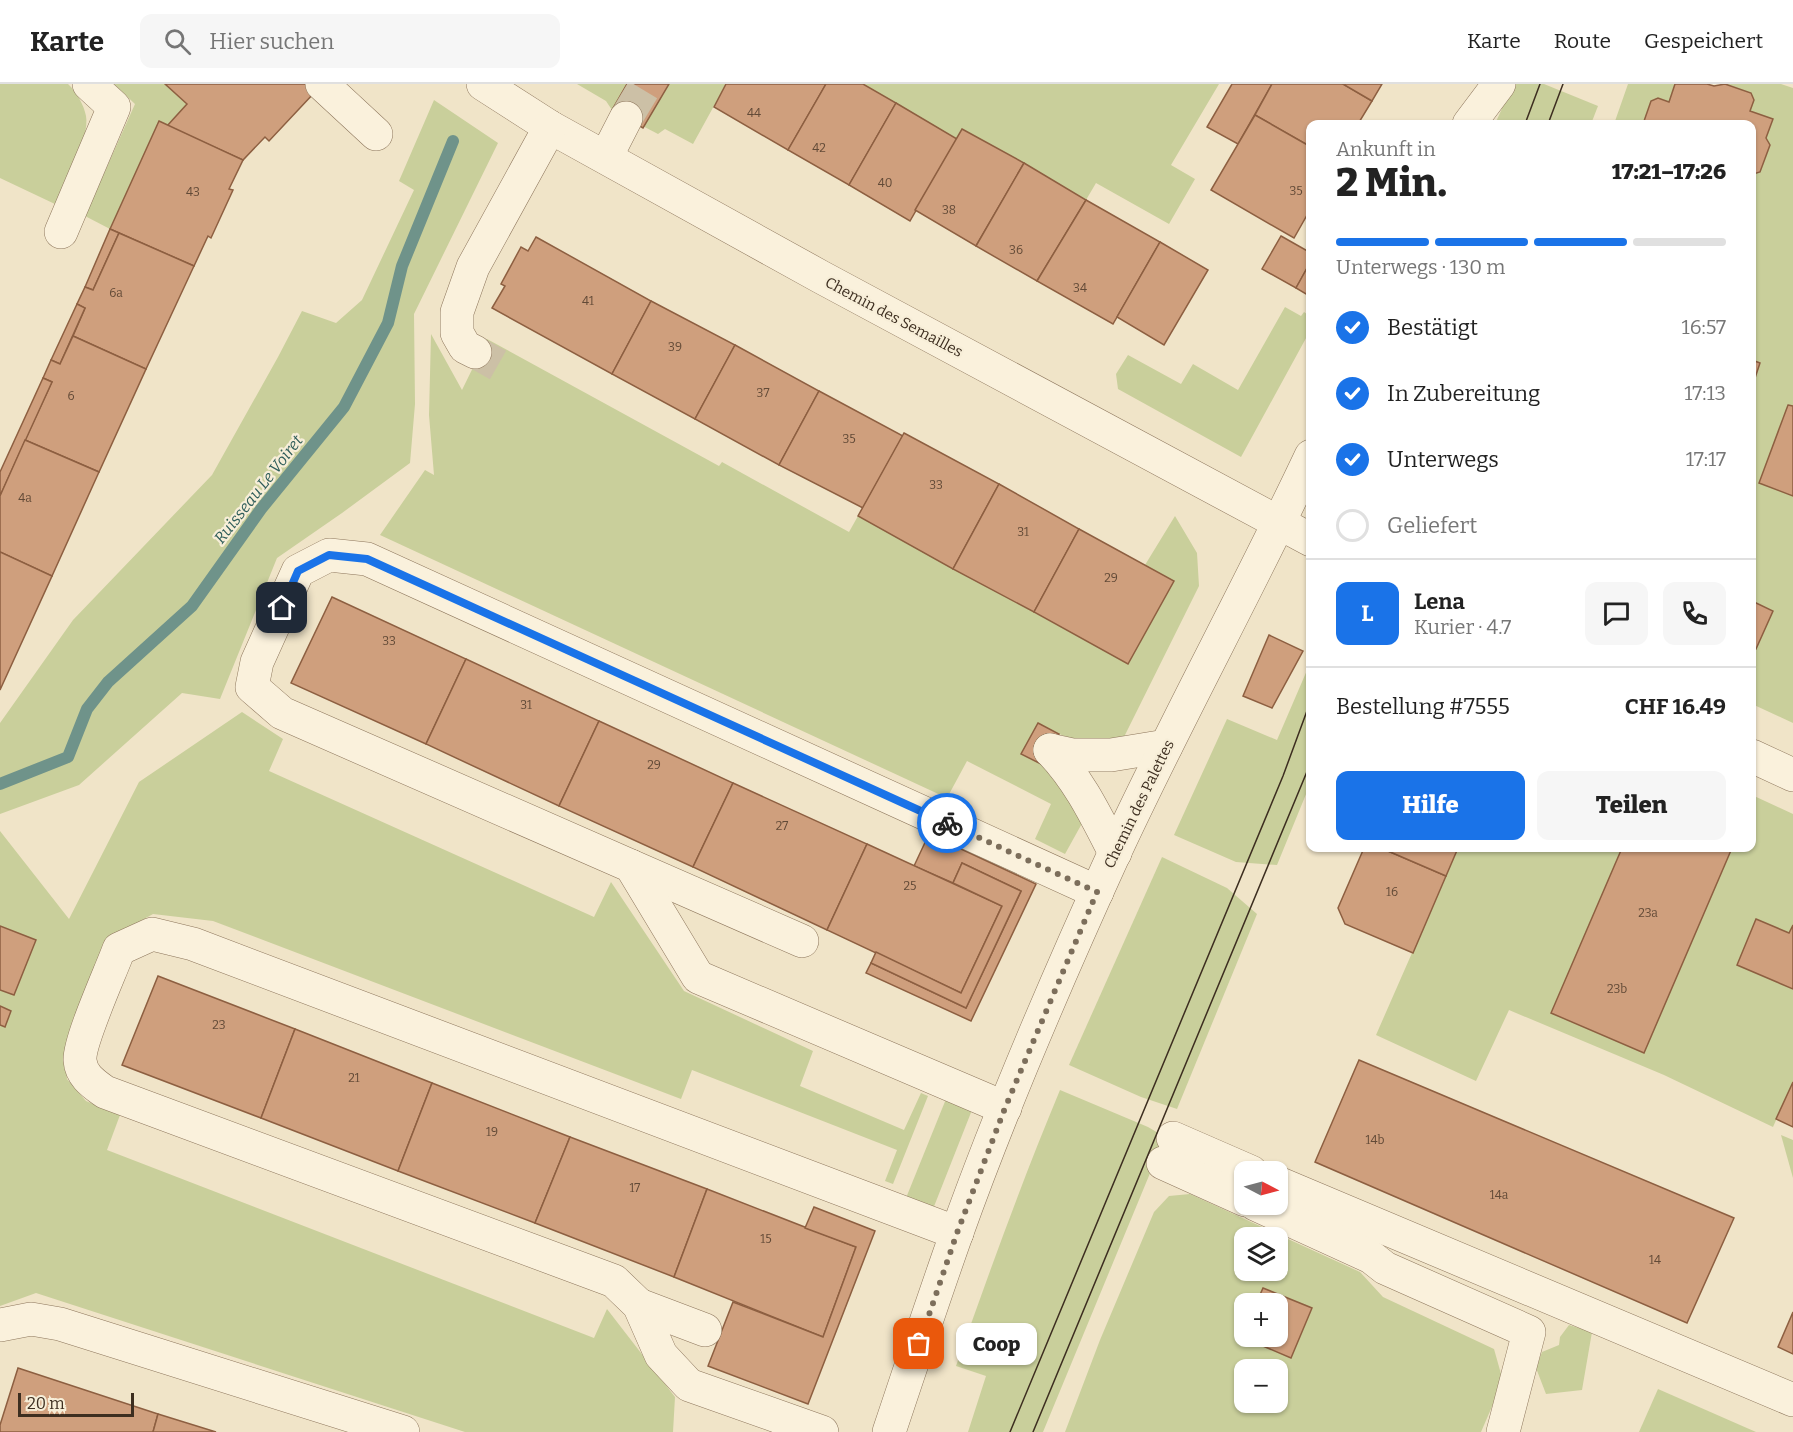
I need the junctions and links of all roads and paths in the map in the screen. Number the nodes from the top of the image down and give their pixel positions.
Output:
1 (89, 84) edge
2 (322, 84) edge
3 (483, 84) edge
4 (1470, 84) edge
5 (1499, 84) edge
6 (626, 118) tunnel mouth
7 (1460, 120) edge
8 (1472, 120) edge
9 (550, 127) junction
10 (376, 134) dead end
11 (606, 157) junction
12 (61, 232) dead end
13 (475, 352) tunnel mouth
14 (1306, 467) edge
15 (1280, 523) junction
16 (1306, 537) edge
17 (1166, 746) junction
18 (1756, 758) edge
19 (1793, 775) edge
20 (1115, 853) junction
21 (631, 866) junction
22 (1097, 892) junction
23 (802, 941) dead end
24 (1005, 1108) junction
25 (1234, 1168) edge
26 (1288, 1187) edge
27 (1234, 1193) edge
28 (1279, 1215) edge
29 (957, 1233) junction
30 (1544, 1296) junction
31 (639, 1305) junction
32 (0, 1325) edge
33 (705, 1330) dead end
34 (1529, 1332) junction
35 (1793, 1400) edge
36 (403, 1432) edge
37 (822, 1432) edge
38 (889, 1432) edge
39 (1503, 1432) edge

1 - 12 street
2 - 10 street
3 - 9 street, Chemin des Semailles
4 - 7 street
5 - 8 street
6 - 11 street
9 - 11 street, Chemin des Semailles
9 - 13 street
11 - 15 street, Chemin des Semailles
14 - 15 street, Chemin des Palettes
15 - 16 street, Chemin des Semailles
15 - 17 street, Chemin des Palettes
17 - 20 street, Chemin des Palettes
17 - 20 street
18 - 19 street
20 - 22 street, Chemin des Palettes
21 - 22 street
21 - 23 street
21 - 24 street
22 - 24 street, Chemin des Palettes
24 - 29 street, Chemin des Palettes
25 - 27 street
26 - 30 street
28 - 34 street
29 - 31 street
29 - 38 street, Chemin des Palettes
30 - 34 street
30 - 35 street
31 - 33 street
31 - 37 street
32 - 36 street
34 - 39 street

